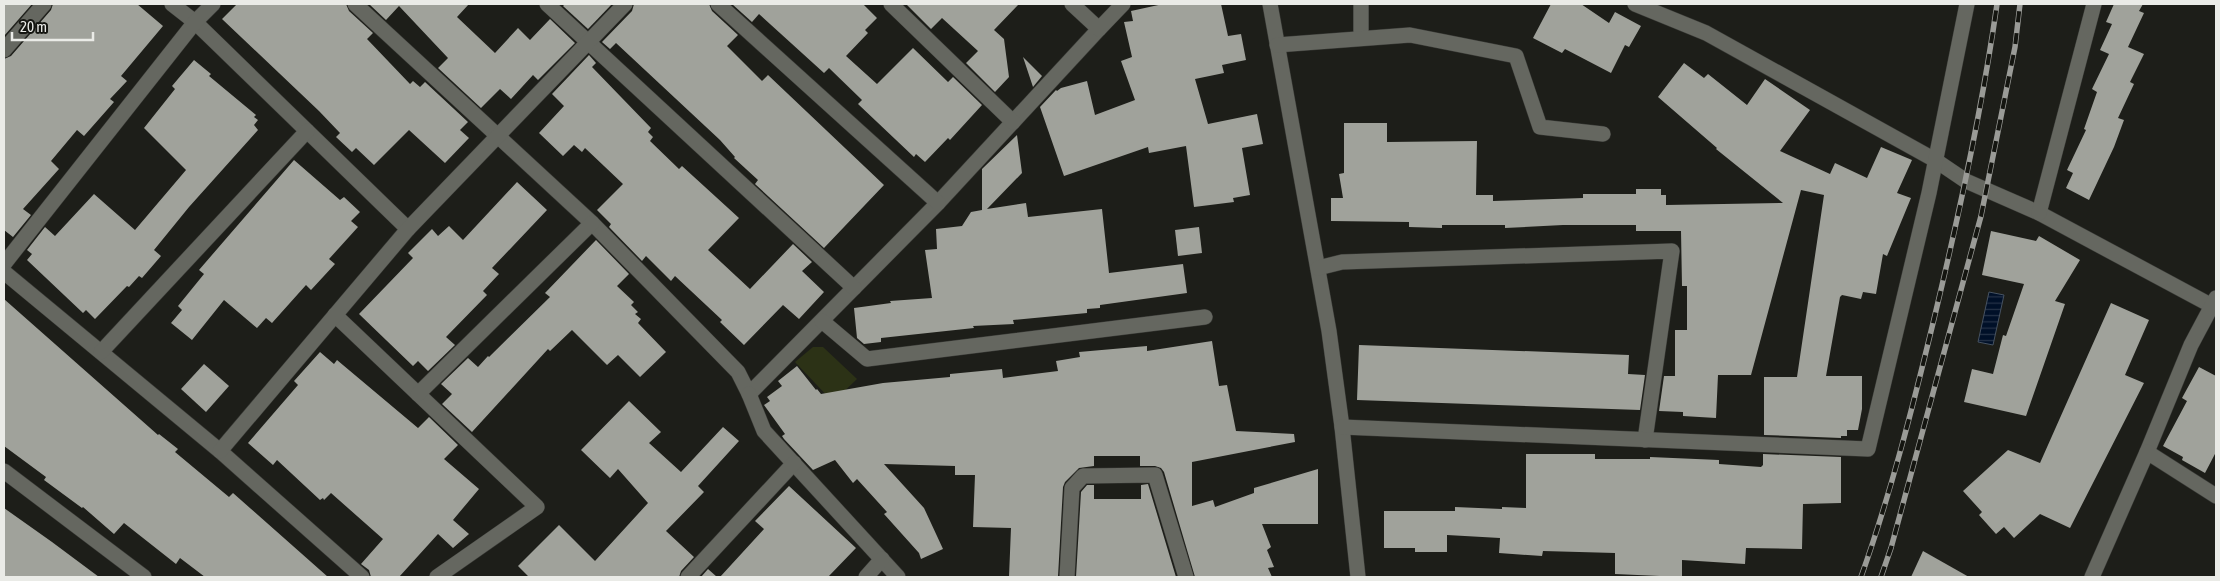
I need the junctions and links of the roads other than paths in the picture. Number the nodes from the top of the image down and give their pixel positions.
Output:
1 (44, 4) edge
2 (172, 4) edge
3 (213, 4) edge
4 (355, 4) edge
5 (547, 4) edge
6 (625, 4) edge
7 (718, 4) edge
8 (891, 4) edge
9 (1072, 4) edge
10 (1122, 4) edge
11 (1270, 4) edge
12 (1361, 4) edge
13 (1635, 4) edge
14 (1967, 4) edge
15 (2094, 4) edge
16 (196, 22) junction
17 (1099, 29) junction
18 (1362, 37) junction
19 (589, 41) junction
20 (1277, 45) junction
21 (4, 50) edge
22 (1013, 122) junction
23 (307, 131) junction
24 (1603, 134) dead end
25 (499, 135) junction
26 (1935, 160) junction
27 (938, 203) junction
28 (2038, 213) junction
29 (592, 223) junction
30 (408, 229) junction
31 (4, 264) edge
32 (1318, 268) junction
33 (4, 272) edge
34 (854, 288) junction
35 (2215, 304) edge
36 (335, 315) junction
37 (1205, 317) dead end
38 (822, 321) junction
39 (101, 352) junction
40 (418, 394) junction
41 (749, 394) junction
42 (1342, 428) junction
43 (1645, 440) junction
44 (220, 451) junction
45 (2147, 452) junction
46 (794, 463) junction
47 (4, 471) edge
48 (2216, 496) edge
49 (882, 559) junction
50 (144, 577) edge
51 (362, 577) edge
52 (438, 577) edge
53 (688, 577) edge
54 (866, 577) edge
55 (898, 577) edge
56 (1067, 577) edge
57 (1186, 577) edge
58 (1358, 577) edge
59 (2092, 577) edge

1 - 21 street
2 - 16 street
3 - 16 street
4 - 25 street
5 - 19 street
6 - 19 street
7 - 27 street
8 - 22 street
9 - 17 street
10 - 17 street
11 - 20 street
12 - 18 street
13 - 26 street
14 - 26 street
15 - 28 street
16 - 23 street
16 - 31 street
17 - 22 street
18 - 20 street
18 - 24 street
19 - 25 street
19 - 34 street
20 - 32 street
22 - 27 street
23 - 30 street
23 - 39 street
25 - 29 street
25 - 30 street
26 - 28 street
26 - 43 street
27 - 34 street
28 - 35 street
29 - 40 street
29 - 41 street
30 - 36 street
32 - 42 street
32 - 43 street
33 - 39 street
34 - 38 street
35 - 45 street
36 - 40 street
36 - 44 street
37 - 38 street
38 - 41 street
39 - 44 street
40 - 52 street
41 - 46 street
42 - 43 street
42 - 58 street
44 - 51 street
45 - 48 street
45 - 59 street
46 - 49 street
46 - 53 street
47 - 50 street
49 - 54 street
49 - 55 street
56 - 57 street

